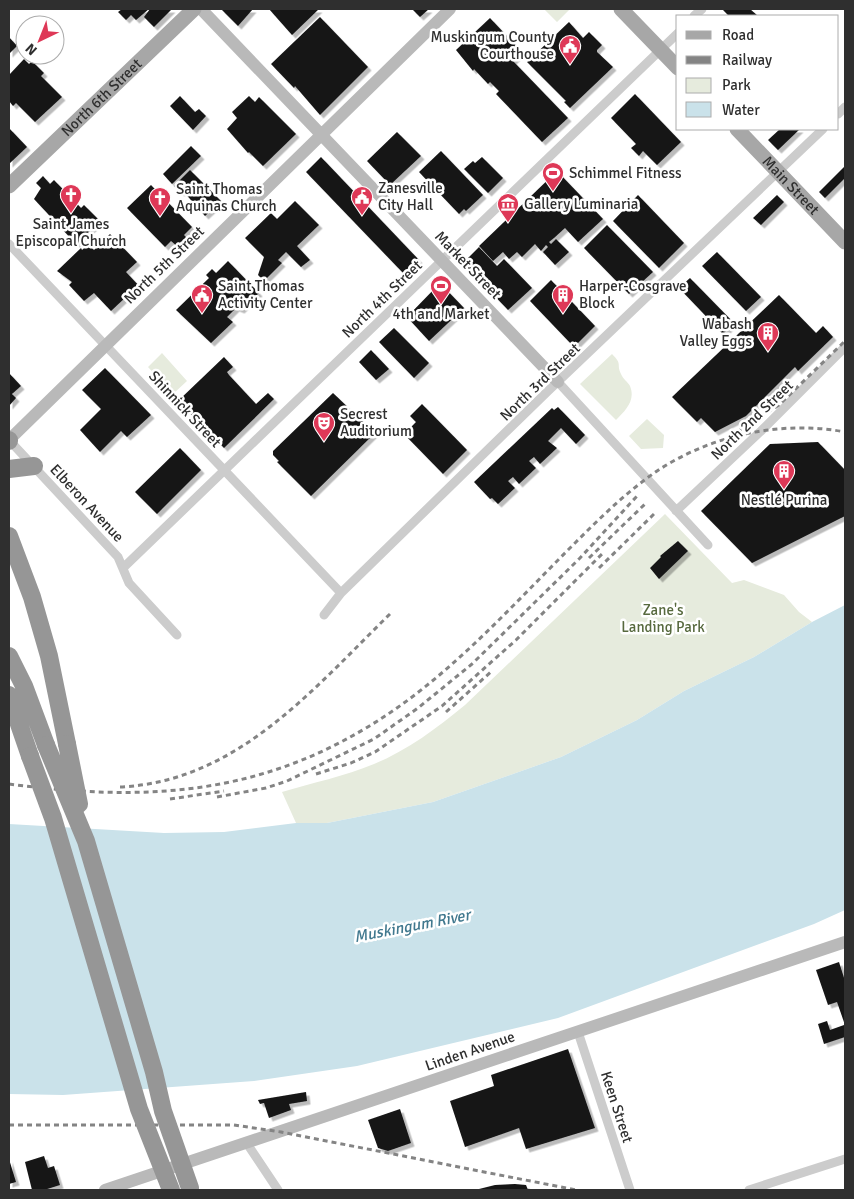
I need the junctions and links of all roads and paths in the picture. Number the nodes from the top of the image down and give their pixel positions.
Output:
1 (194, 9) edge
2 (202, 9) edge
3 (450, 9) edge
4 (621, 9) edge
5 (676, 34) edge
6 (660, 50) junction
7 (676, 66) edge
8 (738, 130) edge
9 (822, 130) edge
10 (320, 134) junction
11 (778, 172) junction
12 (9, 186) edge
13 (845, 242) edge
14 (9, 244) edge
15 (441, 260) junction
16 (105, 345) junction
17 (845, 347) edge
18 (558, 382) junction
19 (9, 440) edge
20 (34, 466) junction
21 (9, 469) edge
22 (224, 470) junction
23 (676, 511) junction
24 (9, 536) edge
25 (708, 545) dead end
26 (123, 568) junction
27 (341, 593) junction
28 (324, 615) dead end
29 (177, 635) dead end
30 (9, 656) edge
31 (9, 695) edge
32 (86, 841) junction
33 (845, 942) edge
34 (578, 1032) junction
35 (246, 1142) junction
36 (845, 1159) edge
37 (190, 1189) edge
38 (105, 1190) edge
39 (171, 1190) edge
40 (278, 1190) edge
41 (630, 1190) edge
42 (749, 1190) edge

1 - 12 main road, North 6th Street
2 - 10 main road, Market Street
3 - 10 main road, North 5th Street
4 - 6 main road
5 - 6 street, North 4th Street
6 - 7 main road
6 - 15 street, North 4th Street
8 - 11 main road, Main Street
9 - 11 street, North 3rd Street
10 - 15 main road, Market Street
10 - 16 main road, North 5th Street
11 - 13 main road, Main Street
11 - 18 street, North 3rd Street
14 - 16 street, Shinnick Street
15 - 18 main road, Market Street
15 - 22 street, North 4th Street
16 - 19 main road, North 5th Street
16 - 22 street, Shinnick Street
17 - 23 street, North 2nd Street
18 - 23 street, Market Street
18 - 27 street, North 3rd Street
19 - 20 street, Elberon Avenue
20 - 21 highway
20 - 26 street, Elberon Avenue
22 - 26 street, North 4th Street
22 - 27 street, Shinnick Street
23 - 25 street, Market Street
24 - 32 highway, bridge
26 - 29 street, Elberon Avenue
27 - 28 street, North 3rd Street
30 - 32 highway, bridge
31 - 39 highway, bridge
32 - 37 highway, bridge
33 - 34 main road, Linden Avenue
34 - 35 main road, Linden Avenue
34 - 41 street, Keen Street
35 - 38 main road, Linden Avenue
35 - 40 street
36 - 42 street

